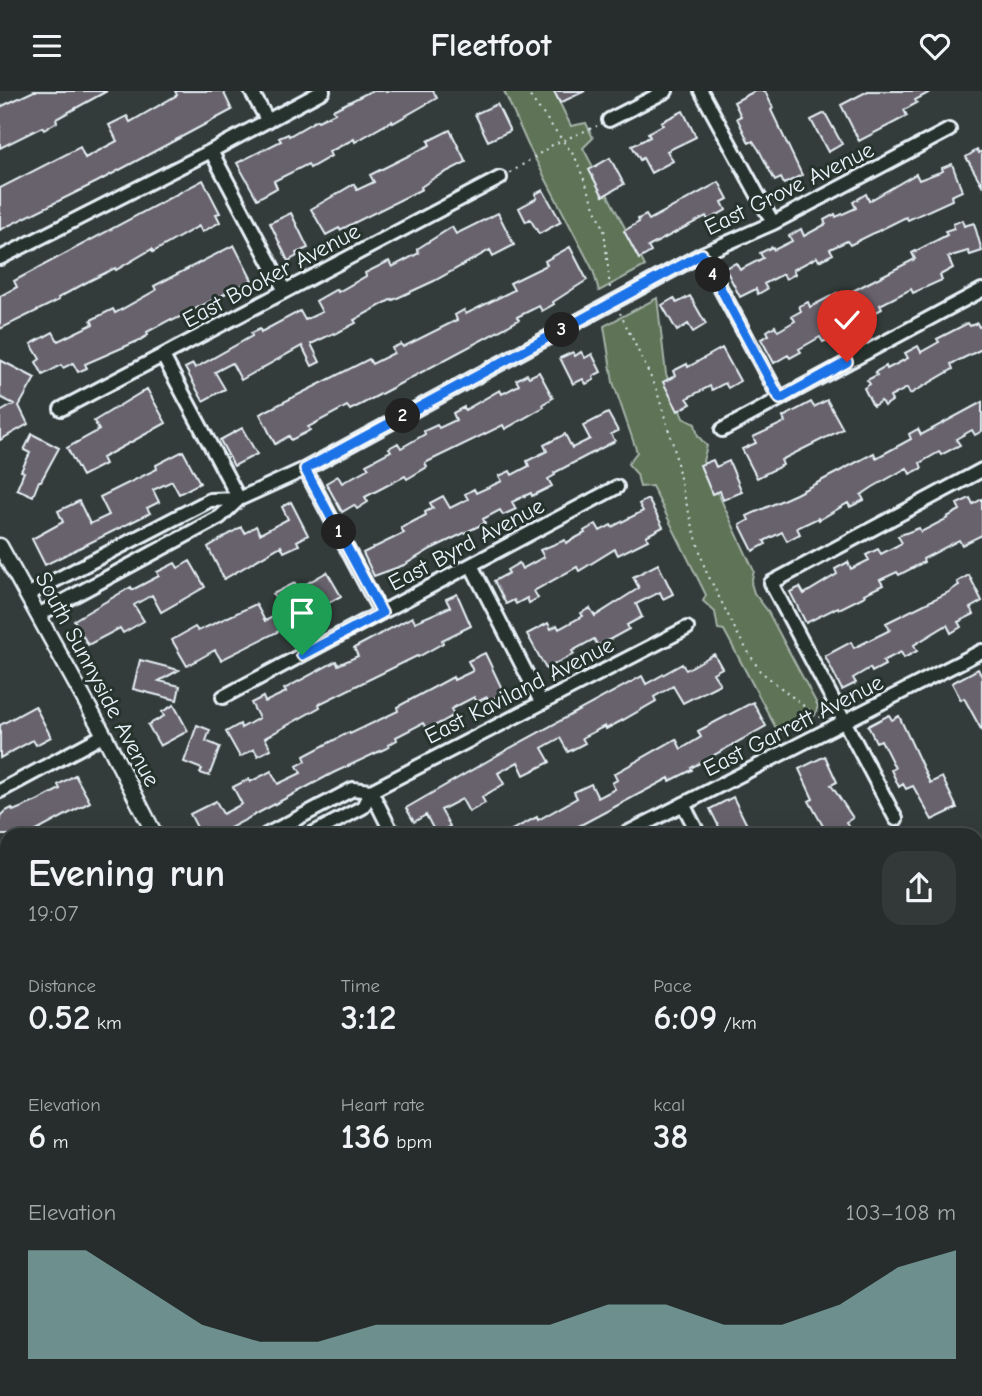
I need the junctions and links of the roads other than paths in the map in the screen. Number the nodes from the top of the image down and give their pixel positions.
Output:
1 (251, 91) edge
2 (323, 91) edge
3 (666, 91) edge
4 (701, 91) edge
5 (609, 120) road end
6 (268, 121) junction
7 (949, 130) dead end
8 (211, 151) junction
9 (500, 178) road end
10 (773, 223) junction
11 (702, 254) junction
12 (0, 258) edge
13 (982, 290) edge
14 (285, 291) junction
15 (163, 356) junction
16 (780, 399) junction
17 (61, 409) dead end
18 (722, 430) dead end
19 (305, 469) junction
20 (982, 470) edge
21 (617, 487) dead end
22 (239, 499) junction
23 (0, 546) edge
24 (471, 565) junction
25 (27, 595) junction
26 (382, 613) junction
27 (38, 615) junction
28 (687, 628) dead end
29 (982, 651) edge
30 (223, 697) dead end
31 (541, 702) junction
32 (845, 723) junction
33 (104, 735) junction
34 (0, 790) edge
35 (370, 790) junction
36 (683, 804) junction
37 (896, 819) dead end
38 (151, 828) edge
39 (279, 828) edge
40 (323, 828) edge
41 (389, 828) edge
42 (637, 828) edge
43 (695, 828) edge

1 - 6 street
2 - 6 street
3 - 5 street
4 - 10 street
6 - 8 street
7 - 10 street, East Grove Avenue
8 - 12 street
8 - 14 street
9 - 14 street, East Booker Avenue
10 - 11 street, East Grove Avenue
11 - 16 street
11 - 19 street, East Grove Avenue
13 - 16 street
14 - 15 street, East Booker Avenue
15 - 17 street, East Booker Avenue
15 - 22 street
16 - 18 street
19 - 22 street, East Grove Avenue
19 - 26 street
20 - 32 street
21 - 24 street, East Byrd Avenue
22 - 25 street, East Grove Avenue
22 - 27 street, East Grove Avenue
23 - 25 street, South Sunnyside Avenue
24 - 26 street, East Byrd Avenue
24 - 31 street
25 - 27 street, South Sunnyside Avenue
26 - 30 street, East Byrd Avenue
27 - 33 street, South Sunnyside Avenue
28 - 31 street, East Kaviland Avenue
29 - 32 street, East Garrett Avenue
31 - 35 street, East Kaviland Avenue
32 - 36 street, East Garrett Avenue
32 - 37 street
33 - 34 street
33 - 38 street, South Sunnyside Avenue
35 - 39 street, East Kaviland Avenue
35 - 40 street, East Kaviland Avenue
35 - 41 street
36 - 42 street, East Garrett Avenue
36 - 43 street

